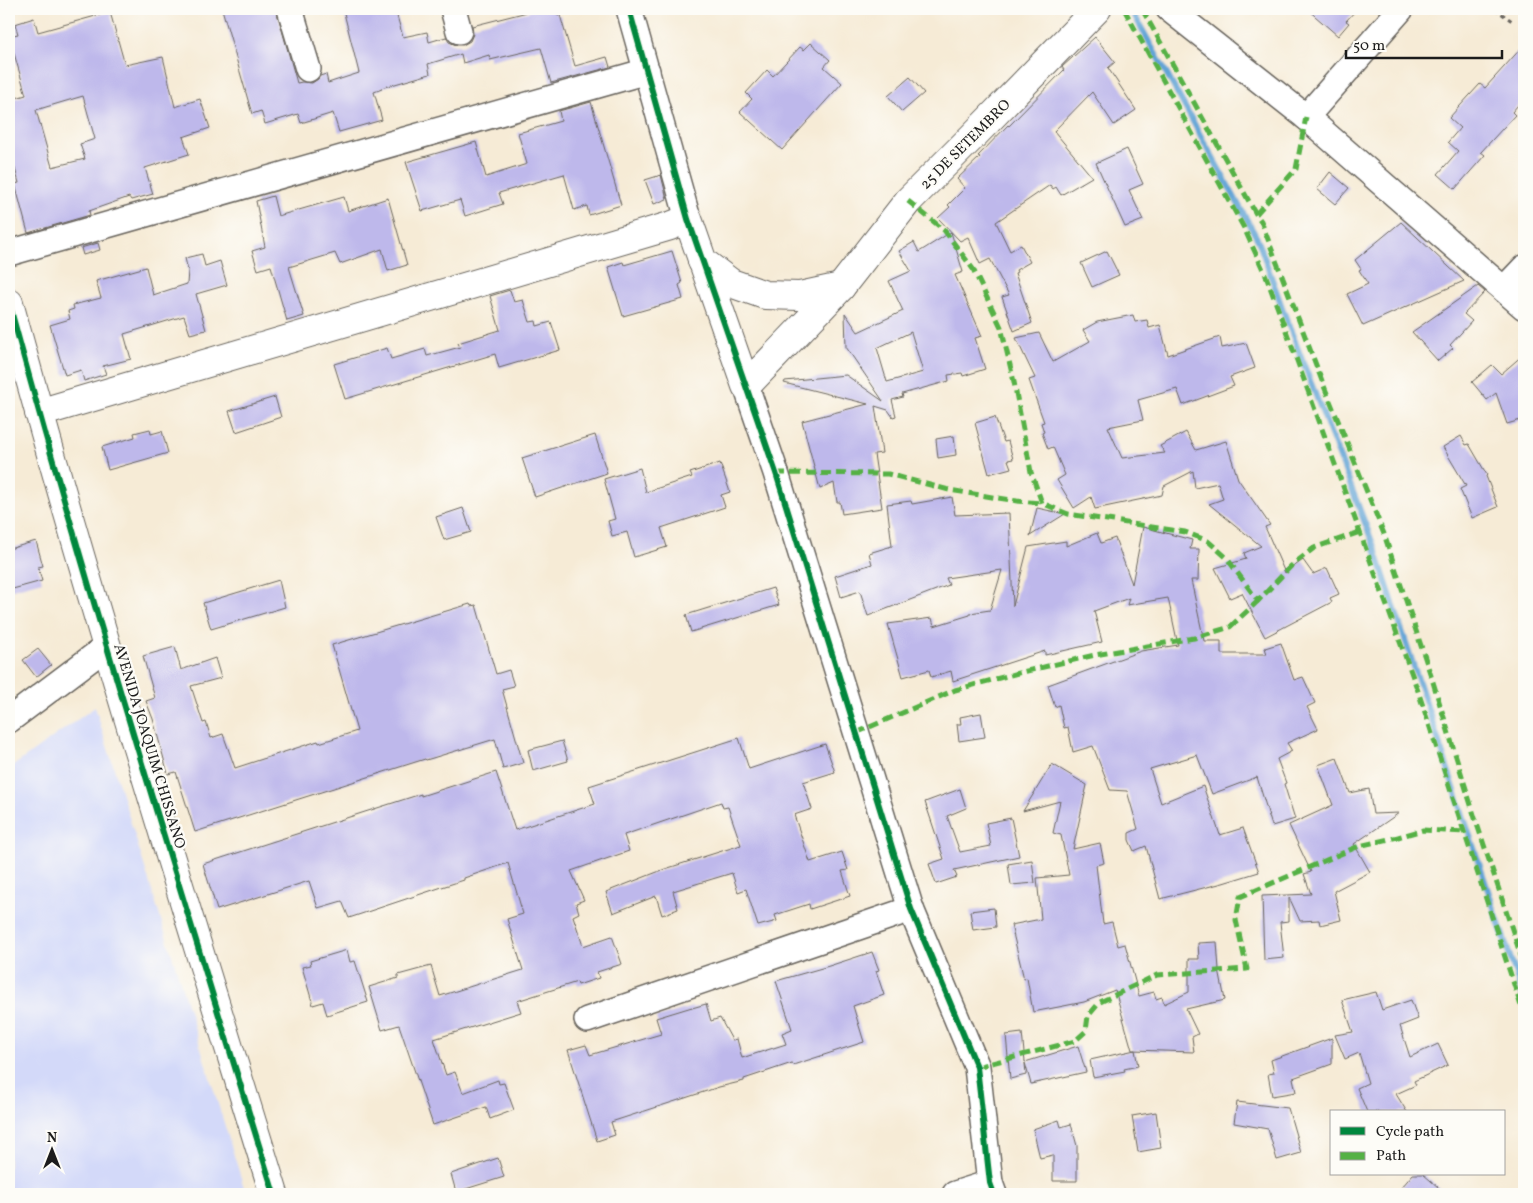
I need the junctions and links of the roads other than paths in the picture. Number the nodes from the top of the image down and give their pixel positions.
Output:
1 (290, 9) edge
2 (629, 9) edge
3 (1097, 9) edge
4 (1170, 9) edge
5 (1401, 9) edge
6 (308, 69) dead end
7 (647, 72) junction
8 (1306, 117) junction
9 (688, 219) junction
10 (9, 253) edge
11 (702, 261) junction
12 (1524, 268) edge
13 (841, 287) junction
14 (1504, 289) junction
15 (9, 304) edge
16 (1524, 307) edge
17 (746, 386) junction
18 (39, 413) junction
19 (106, 647) junction
20 (9, 720) edge
21 (911, 909) junction
22 (587, 1020) dead end
23 (992, 1189) edge
24 (274, 1194) edge
25 (954, 1194) edge

1 - 6 street
2 - 7 street
3 - 13 street, 25 DE SETEMBRO
4 - 8 street
5 - 8 street
7 - 9 street
7 - 10 street
8 - 14 street
9 - 11 street
9 - 18 street
11 - 13 street
11 - 17 street
12 - 14 street
13 - 17 street, 25 DE SETEMBRO
14 - 16 street
15 - 18 street, AVENIDA JOAQUIM CHISSANO
17 - 21 street
18 - 19 street, AVENIDA JOAQUIM CHISSANO
19 - 20 street
19 - 24 street, AVENIDA JOAQUIM CHISSANO
21 - 22 street
21 - 23 street
23 - 25 street

